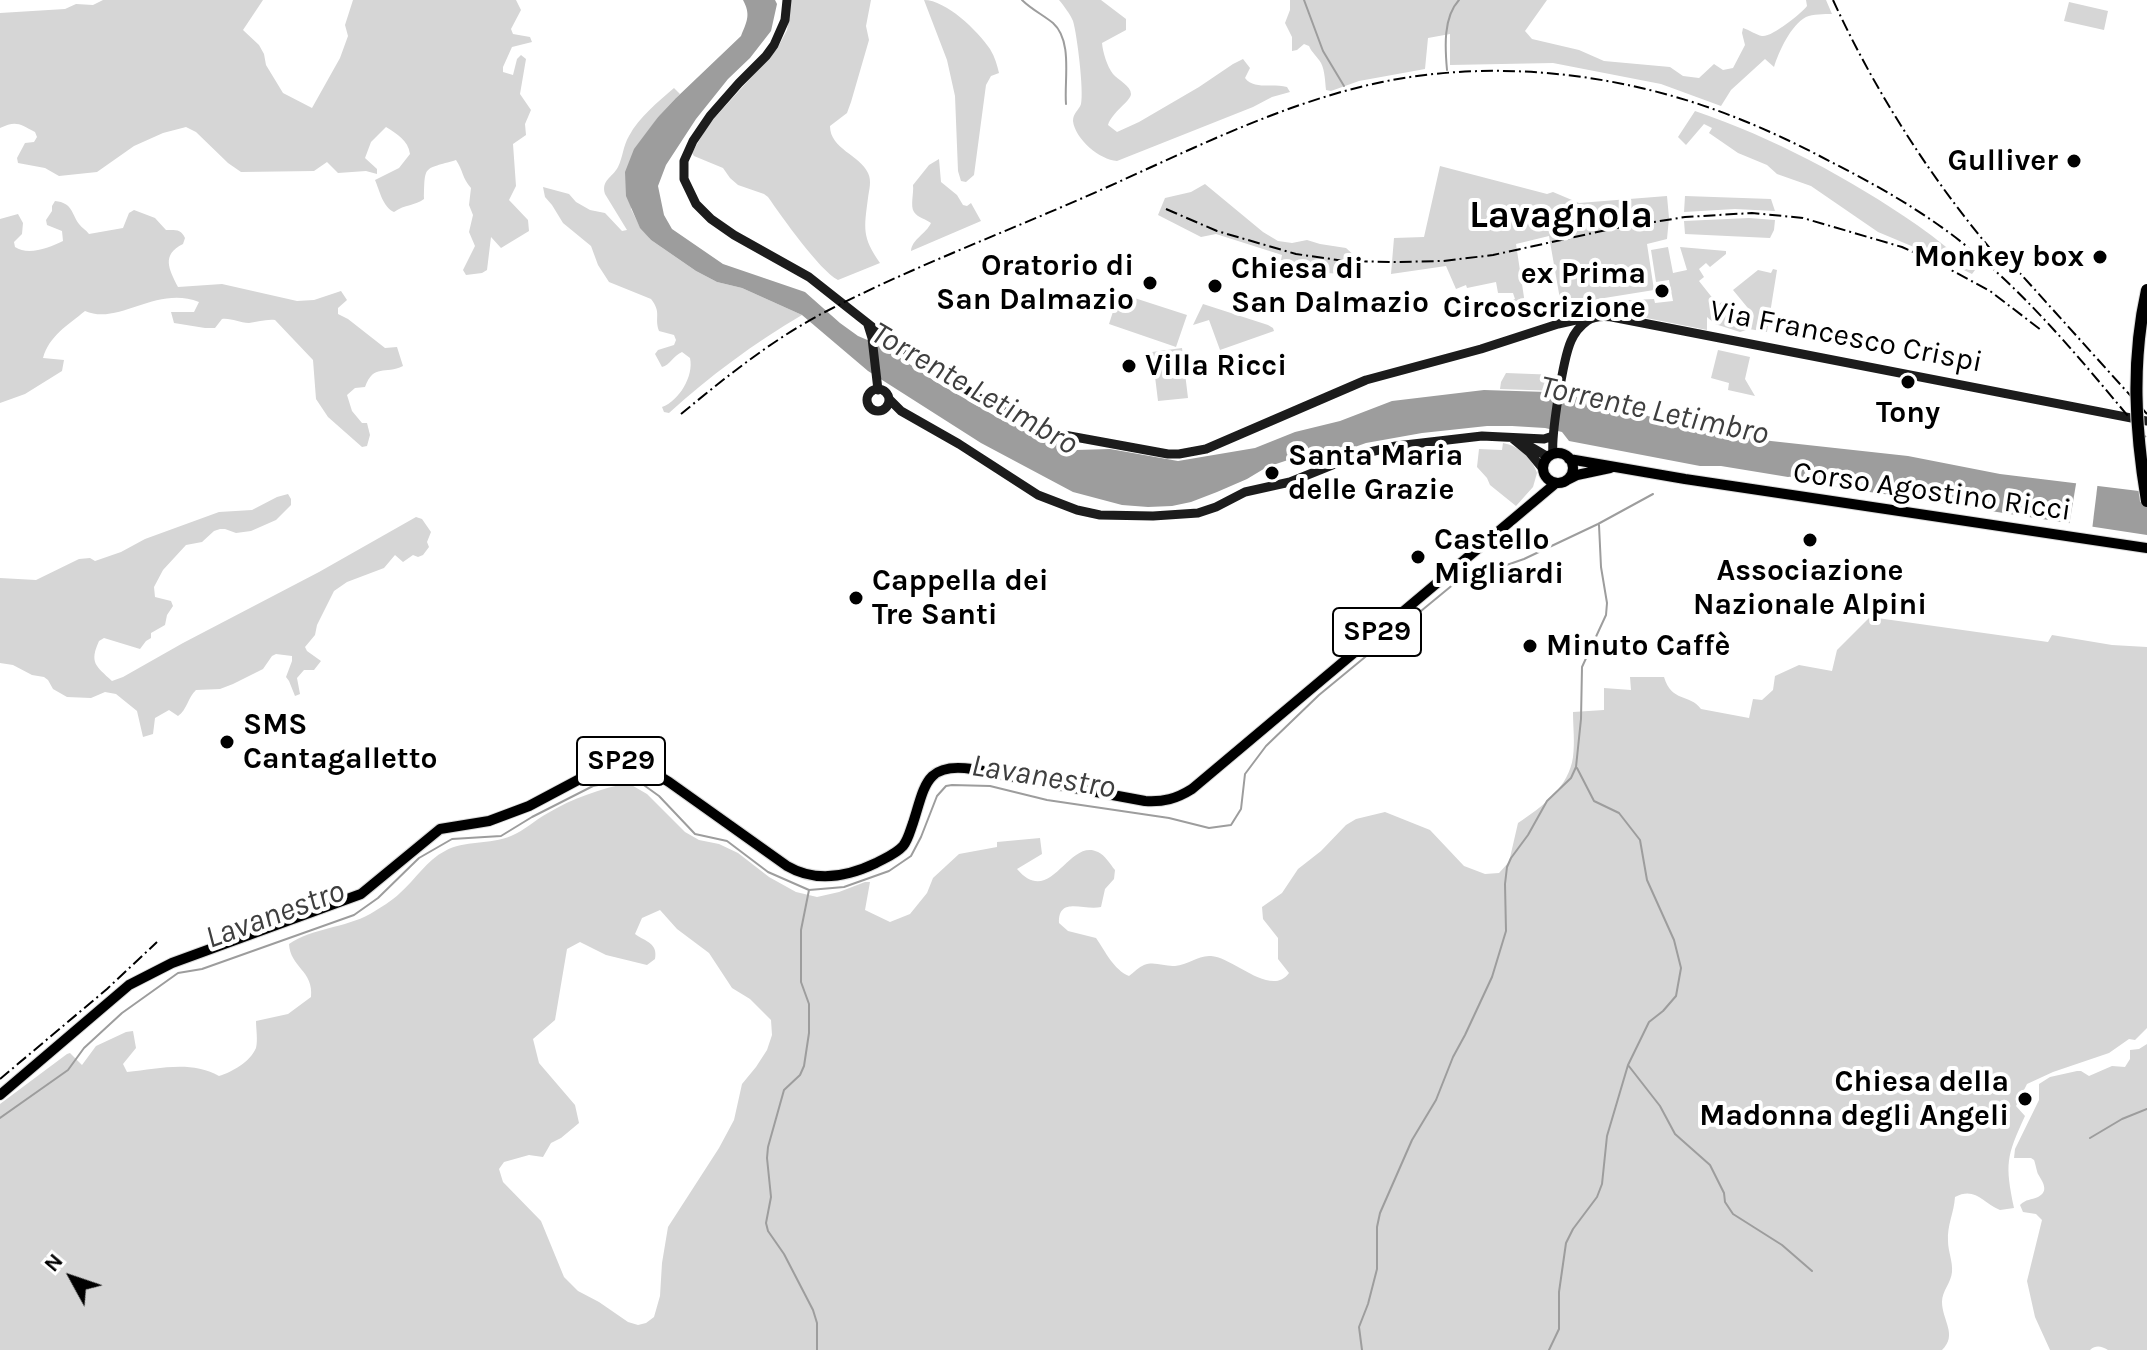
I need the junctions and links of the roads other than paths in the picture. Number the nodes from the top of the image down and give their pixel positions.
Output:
1 (787, 0) edge
2 (2147, 290) edge
3 (1589, 319) junction
4 (868, 325) junction
5 (876, 385) junction
6 (889, 399) junction
7 (884, 410) junction
8 (901, 411) junction
9 (2147, 421) edge
10 (1553, 434) junction
11 (1512, 438) junction
12 (1551, 456) junction
13 (1569, 459) junction
14 (1616, 467) junction
15 (1544, 472) junction
16 (1560, 482) junction
17 (2147, 501) edge
18 (1526, 506) junction
19 (2147, 548) edge
20 (0, 1095) edge

1 - 4 street, Via Francesco Crispi
2 - 17 highway, bridge
3 - 4 street, Via Francesco Crispi
3 - 9 street, Via Francesco Crispi
3 - 10 street
4 - 5 street
5 - 6 street
5 - 7 street
6 - 7 street
6 - 8 street
7 - 8 street
8 - 11 street
10 - 11 street
10 - 12 street
11 - 12 street
11 - 15 street
12 - 13 main road
12 - 15 main road
13 - 14 main road, Corso Agostino Ricci
13 - 16 main road
14 - 16 main road, Corso Agostino Ricci
14 - 19 main road, Corso Agostino Ricci
15 - 16 main road
15 - 18 main road, SP29
16 - 18 main road, SP29
18 - 20 main road, SP29

